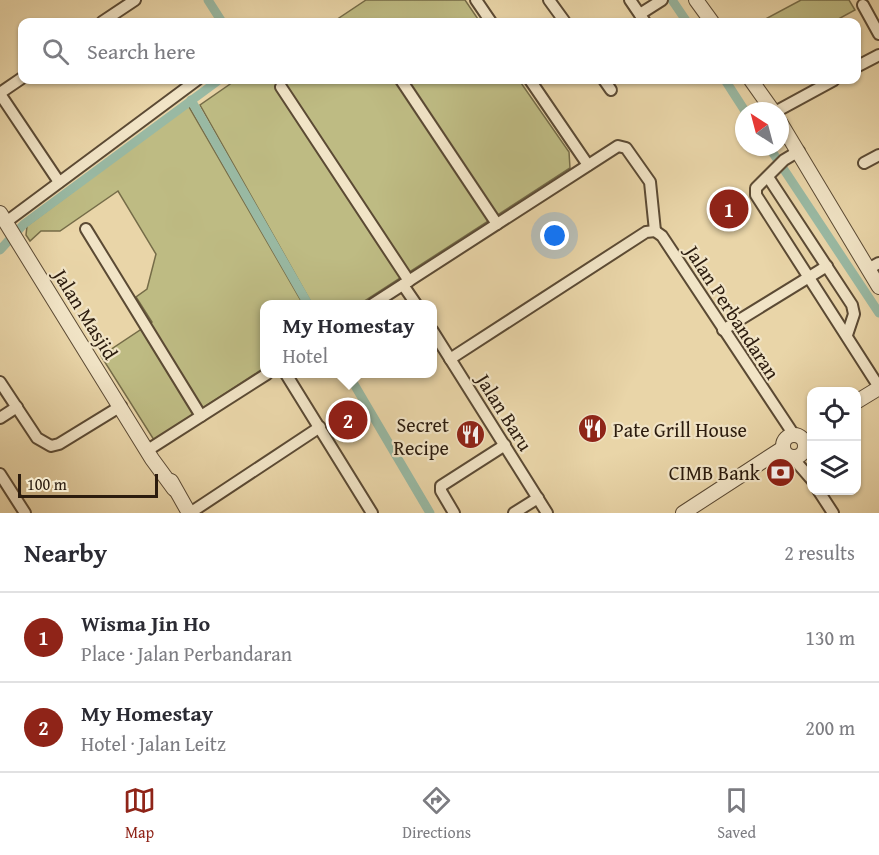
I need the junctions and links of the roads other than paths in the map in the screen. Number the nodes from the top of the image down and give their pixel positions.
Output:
1 (135, 0) edge
2 (476, 0) edge
3 (549, 0) edge
4 (630, 0) edge
5 (662, 0) edge
6 (696, 0) edge
7 (863, 5) dead end
8 (108, 18) edge
9 (488, 18) edge
10 (562, 18) edge
11 (642, 18) edge
12 (709, 18) edge
13 (879, 34) edge
14 (879, 55) edge
15 (861, 64) edge
16 (18, 81) edge
17 (192, 84) edge
18 (404, 84) edge
19 (533, 84) edge
20 (607, 84) edge
21 (754, 84) edge
22 (826, 84) edge
23 (281, 87) dead end
24 (611, 90) dead end
25 (0, 93) edge
26 (768, 102) edge
27 (789, 104) edge
28 (789, 136) edge
29 (799, 151) junction
30 (879, 155) edge
31 (864, 163) dead end
32 (588, 165) junction
33 (768, 177) junction
34 (59, 182) junction
35 (5, 221) edge
36 (497, 224) junction
37 (86, 230) dead end
38 (655, 231) junction
39 (827, 266) junction
40 (874, 266) edge
41 (809, 277) junction
42 (406, 283) junction
43 (879, 287) edge
44 (379, 300) edge
45 (414, 300) edge
46 (723, 330) junction
47 (847, 335) junction
48 (437, 338) edge
49 (450, 359) junction
50 (261, 378) edge
51 (289, 378) edge
52 (0, 382) edge
53 (879, 388) edge
54 (879, 396) edge
55 (861, 399) edge
56 (121, 406) junction
57 (17, 407) junction
58 (861, 407) edge
59 (201, 416) junction
60 (0, 418) edge
61 (320, 427) junction
62 (139, 435) junction
63 (807, 435) edge
64 (505, 446) junction
65 (795, 446) edge
66 (151, 448) junction
67 (807, 473) edge
68 (1, 476) edge
69 (174, 489) junction
70 (821, 495) edge
71 (538, 498) junction
72 (25, 513) edge
73 (190, 513) edge
74 (372, 513) edge
75 (454, 513) edge
76 (514, 513) edge
77 (547, 513) edge
78 (683, 513) edge
79 (833, 513) edge

1 - 8 street
2 - 9 street
3 - 10 street
4 - 11 street
5 - 11 street
6 - 12 street
7 - 13 street
14 - 15 street
16 - 25 street
17 - 34 street
18 - 36 street
19 - 32 street
20 - 24 street
21 - 26 street
22 - 27 street
23 - 42 street
25 - 34 street
28 - 29 street
29 - 33 street
29 - 40 street
30 - 31 street
32 - 36 street
32 - 38 street
33 - 39 street
33 - 41 street
34 - 35 street
35 - 56 street, Jalan Masjid
36 - 42 street
37 - 59 street
38 - 46 street, Jalan Perbandaran
38 - 49 street
39 - 41 street
39 - 47 street
40 - 43 street
41 - 46 street
41 - 47 street
42 - 44 street
42 - 45 street
46 - 65 street, Jalan Perbandaran
47 - 53 street
48 - 49 street, Jalan Baru
49 - 64 street, Jalan Baru
50 - 59 street
51 - 61 street
52 - 57 street
53 - 55 street
54 - 58 street
56 - 57 street
56 - 62 street, Jalan Masjid
57 - 60 street
59 - 66 street
61 - 73 street
61 - 74 street
62 - 66 street, Jalan Masjid
62 - 69 street, Jalan Masjid
63 - 65 street
64 - 71 street, Jalan Baru
64 - 75 street
65 - 67 street, Jalan Perbandaran
65 - 78 street
66 - 69 street, Jalan Masjid
68 - 72 street
69 - 73 street, Jalan Masjid
70 - 79 street
71 - 76 street
71 - 77 street, Jalan Baru

